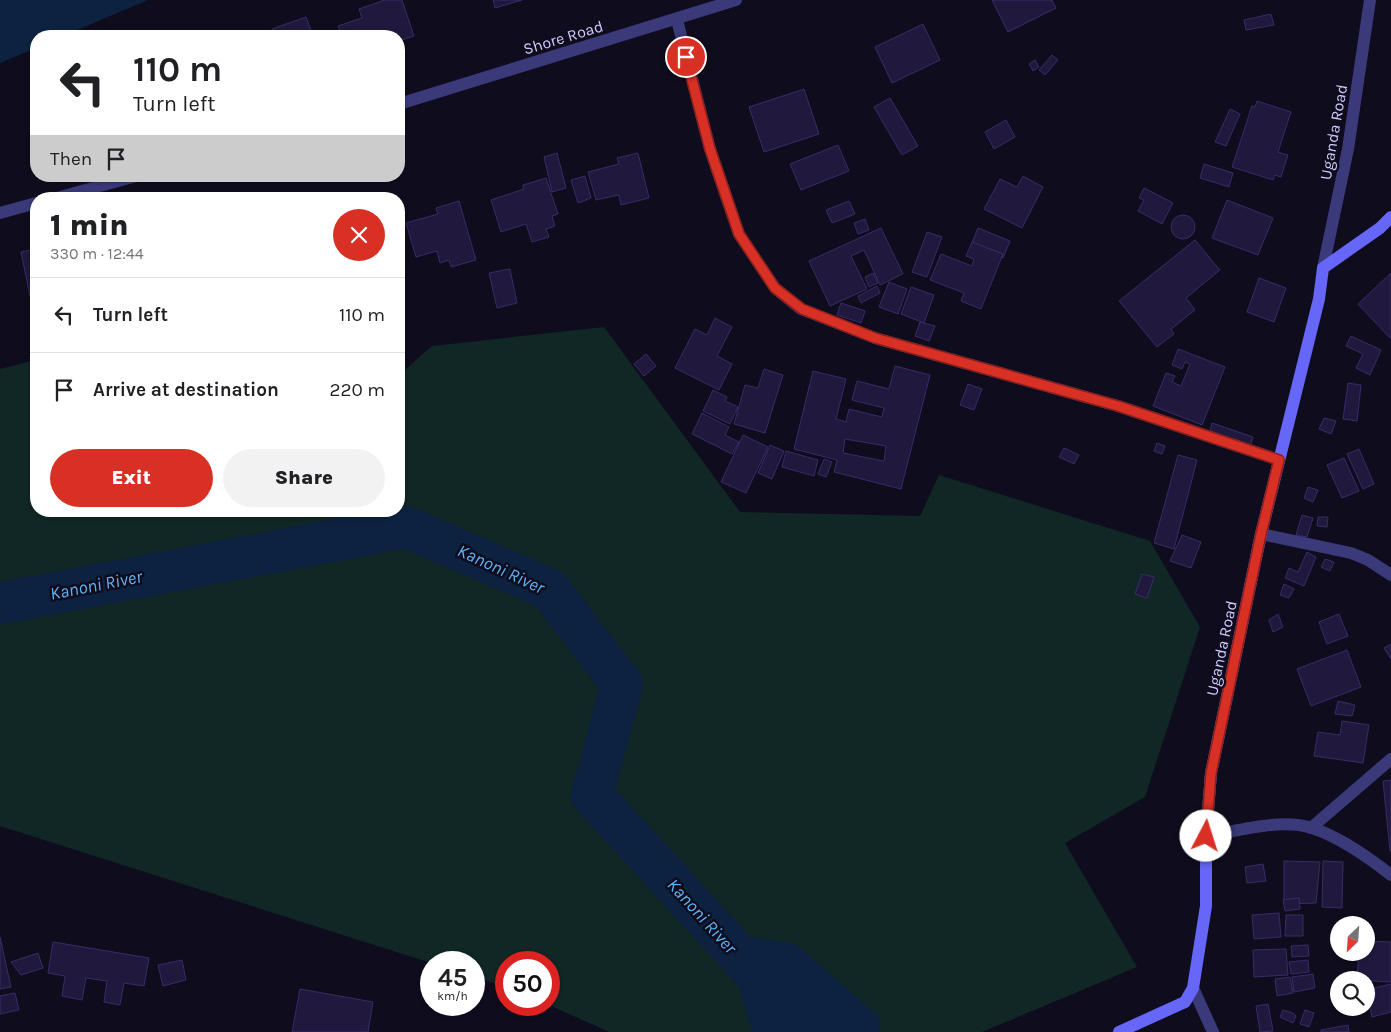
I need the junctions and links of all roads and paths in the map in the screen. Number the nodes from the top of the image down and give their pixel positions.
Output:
1 (736, 0) edge
2 (1370, 0) edge
3 (677, 20) junction
4 (405, 102) edge
5 (114, 182) edge
6 (78, 192) edge
7 (30, 205) edge
8 (0, 213) edge
9 (1391, 217) edge
10 (1323, 268) junction
11 (1279, 460) junction
12 (1261, 534) junction
13 (1391, 575) edge
14 (1391, 759) edge
15 (1312, 828) junction
16 (1206, 836) junction
17 (1391, 874) edge
18 (1193, 988) junction
19 (1119, 1032) edge
20 (1213, 1032) edge

1 - 3 street, Shore Road
2 - 10 street, Uganda Road
3 - 4 street, Shore Road
3 - 11 street
5 - 6 street
7 - 8 street
9 - 10 main road
10 - 11 main road, Uganda Road
11 - 12 main road, Uganda Road
12 - 13 street
12 - 16 main road, Uganda Road
14 - 15 street
15 - 16 street
15 - 17 street
16 - 18 main road, Uganda Road
18 - 19 main road
18 - 20 street

